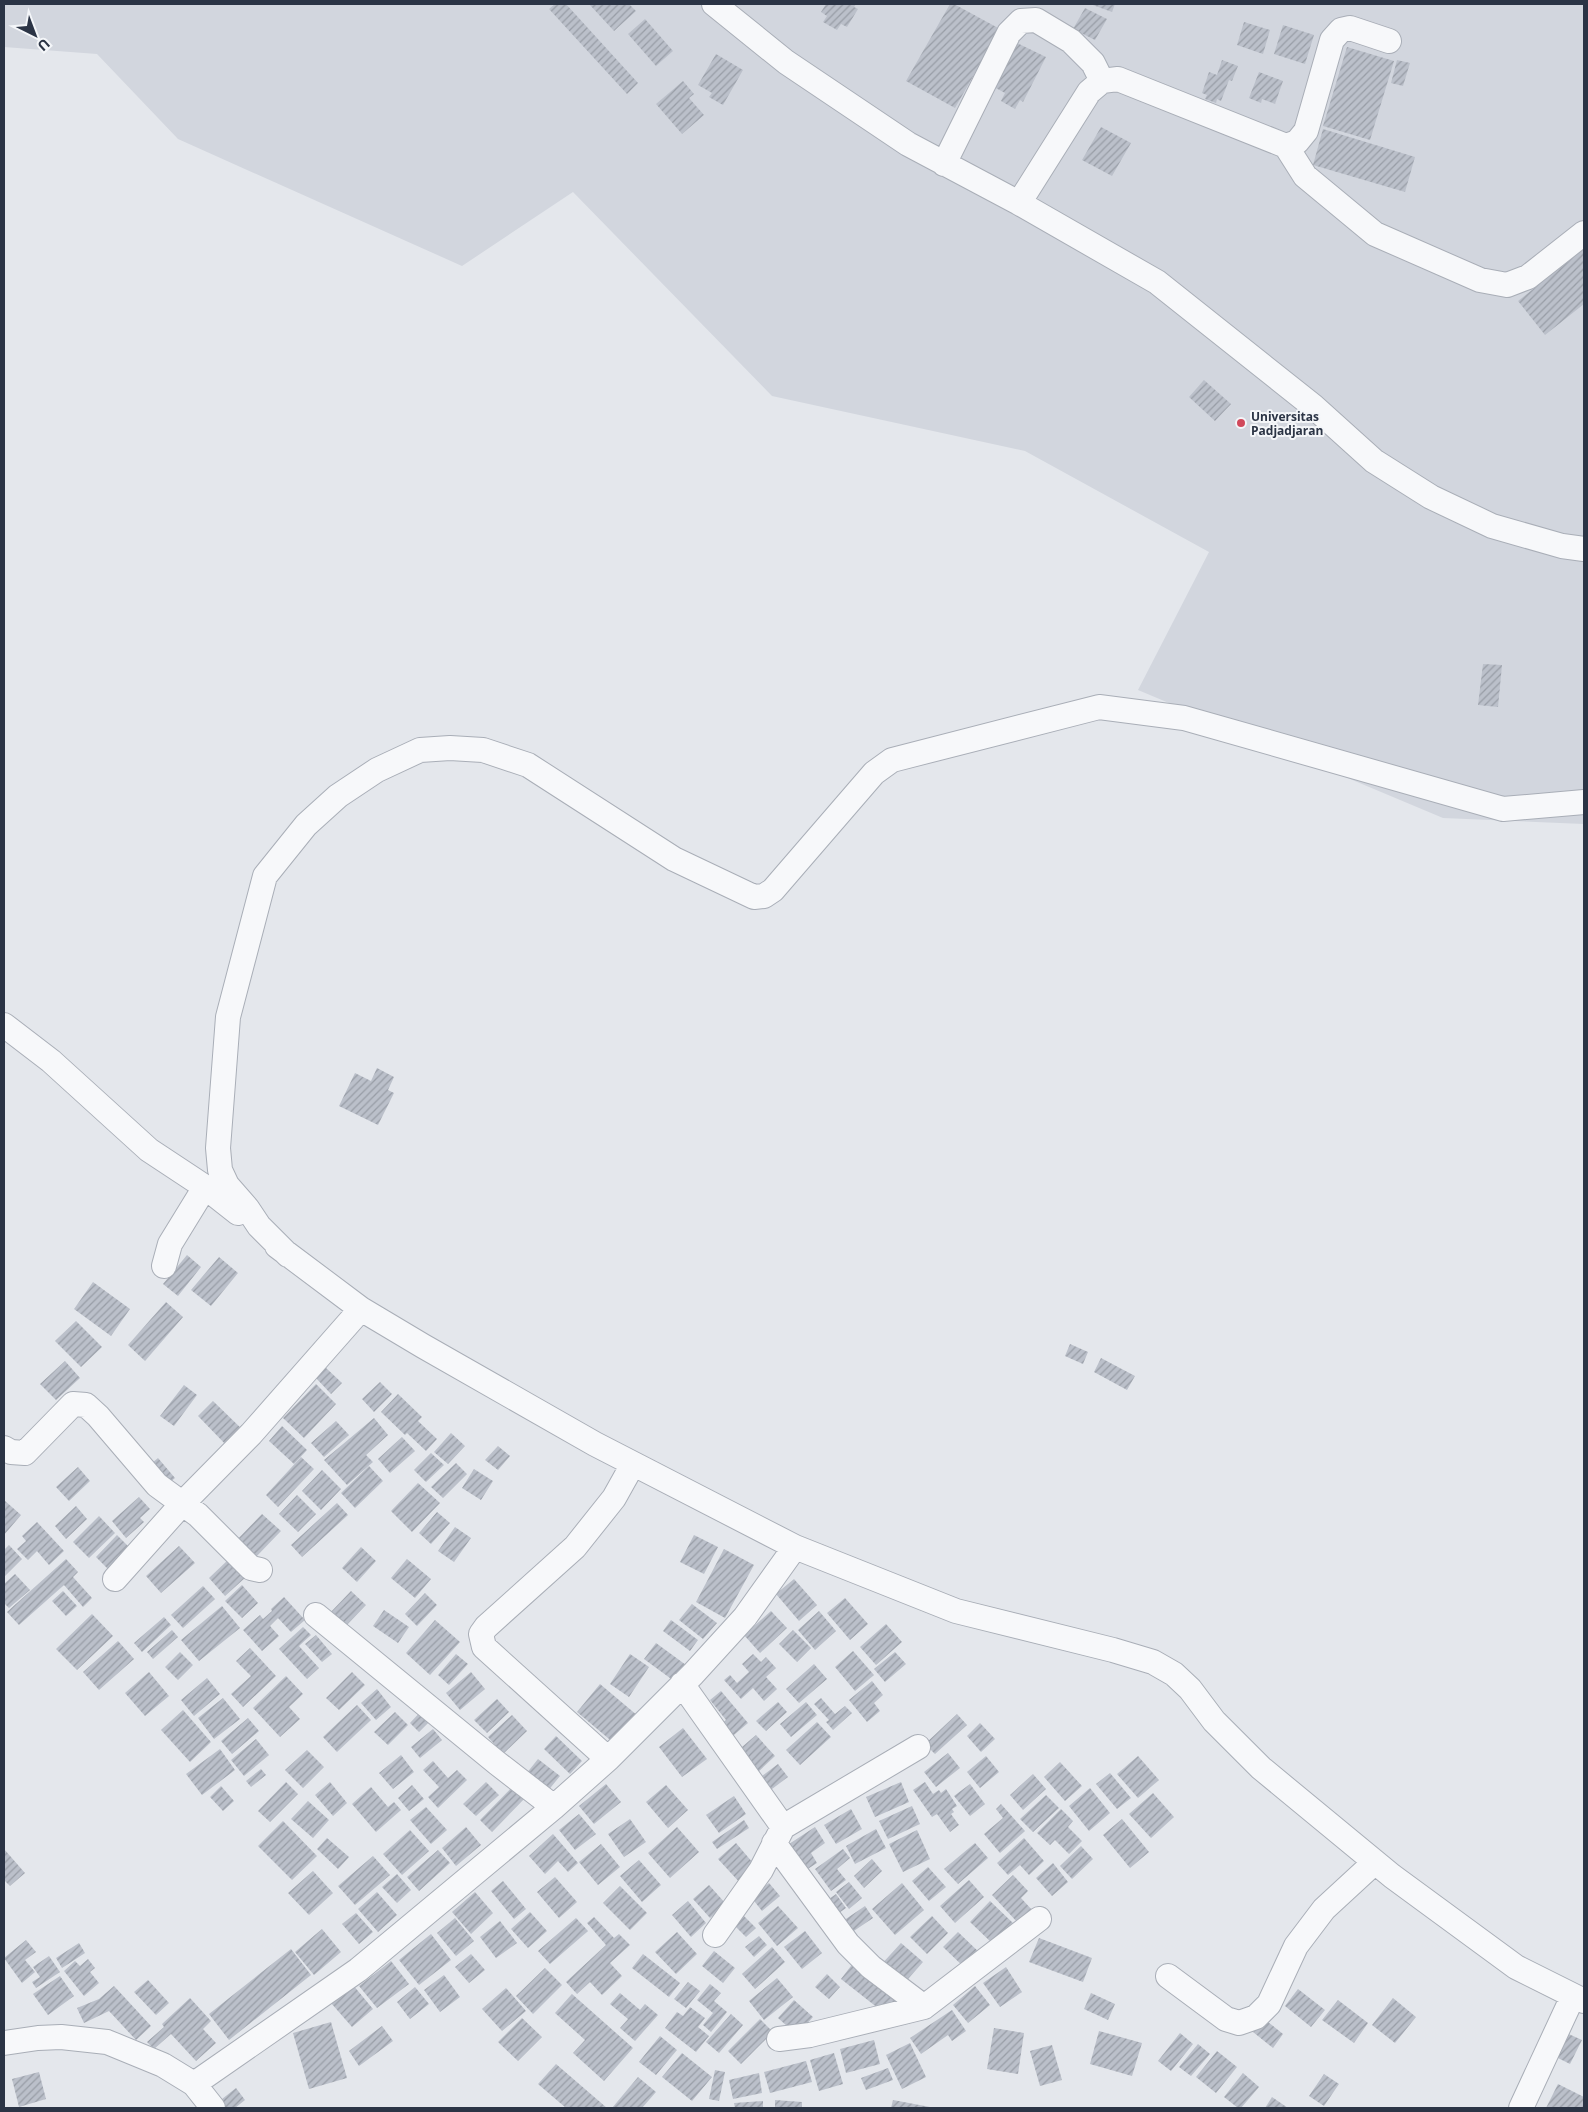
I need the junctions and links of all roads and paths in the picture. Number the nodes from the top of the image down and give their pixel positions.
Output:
1 (714, 4) edge
2 (1389, 41) dead end
3 (1102, 80) junction
4 (1286, 146) junction
5 (944, 164) junction
6 (1019, 203) junction
7 (1584, 233) edge
8 (1584, 549) edge
9 (1584, 802) edge
10 (4, 1025) edge
11 (206, 1187) junction
12 (288, 1255) junction
13 (164, 1266) dead end
14 (361, 1309) junction
15 (4, 1448) edge
16 (633, 1464) junction
17 (182, 1504) junction
18 (796, 1547) junction
19 (260, 1570) dead end
20 (114, 1578) dead end
21 (316, 1615) dead end
22 (682, 1684) junction
23 (918, 1747) dead end
24 (608, 1759) junction
25 (554, 1807) junction
26 (779, 1835) junction
27 (1375, 1862) junction
28 (1039, 1919) dead end
29 (715, 1935) dead end
30 (1168, 1976) dead end
31 (1579, 1998) edge
32 (924, 2007) junction
33 (779, 2039) dead end
34 (4, 2043) edge
35 (194, 2084) junction
36 (213, 2108) edge
37 (1521, 2108) edge

1 - 5 street
2 - 4 street
3 - 4 street
3 - 5 street
3 - 6 street
4 - 7 street
5 - 6 street
6 - 8 street
9 - 12 street
10 - 11 street
11 - 12 street
11 - 13 street
12 - 14 street
14 - 16 street
14 - 17 street
15 - 17 street
16 - 18 street
16 - 24 street
17 - 19 street
17 - 20 street
18 - 22 street
18 - 27 street
21 - 25 street
22 - 24 street
22 - 26 street
23 - 26 street
24 - 25 street
25 - 35 street
26 - 29 street
26 - 32 street
27 - 30 street
27 - 31 street
28 - 32 street
31 - 37 street
32 - 33 street
34 - 35 street
35 - 36 street

